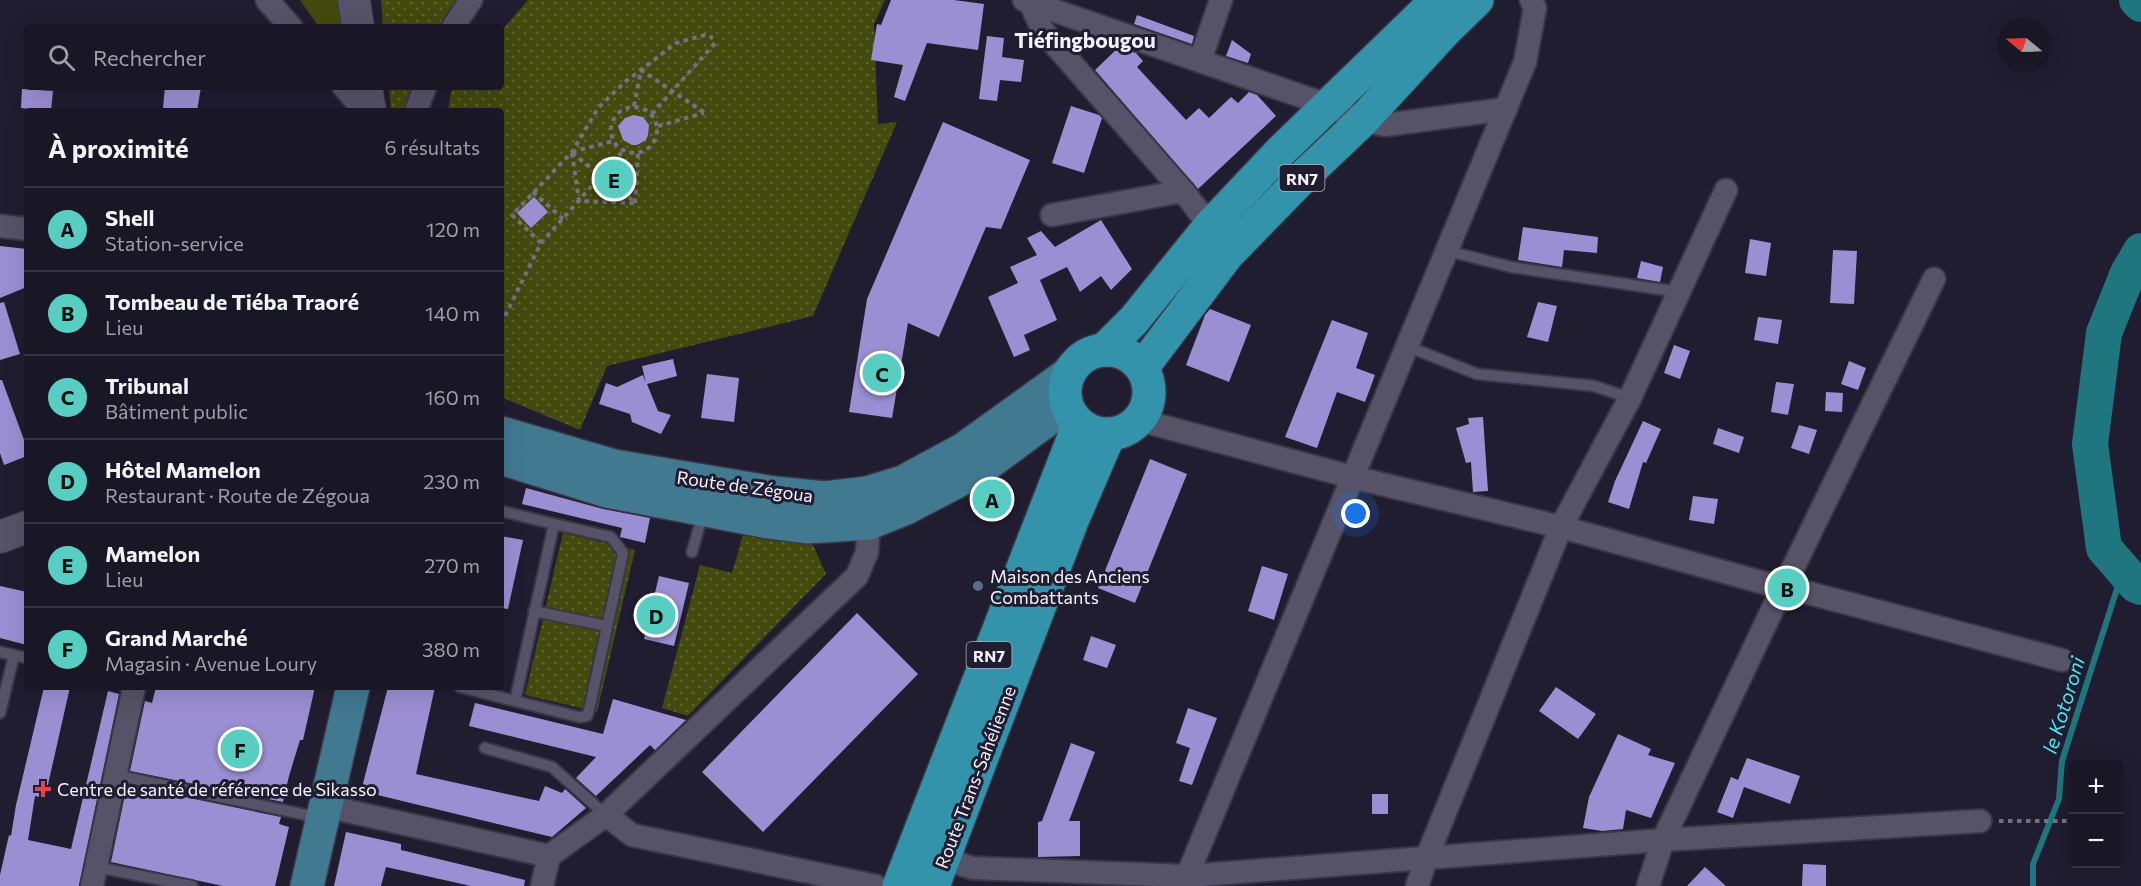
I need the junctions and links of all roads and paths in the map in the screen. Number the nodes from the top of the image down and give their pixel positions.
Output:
1 (267, 0) edge
2 (354, 0) edge
3 (471, 0) edge
4 (1221, 0) edge
5 (1437, 0) edge
6 (1477, 0) edge
7 (1531, 0) edge
8 (1027, 1) edge
9 (288, 24) edge
10 (358, 24) edge
11 (455, 24) edge
12 (1200, 60) junction
13 (641, 70) junction
14 (347, 90) edge
15 (366, 90) edge
16 (424, 90) edge
17 (673, 91) junction
18 (1327, 105) junction
19 (634, 106) junction
20 (362, 108) edge
21 (370, 108) edge
22 (417, 108) edge
23 (1506, 109) junction
24 (652, 114) junction
25 (1362, 122) junction
26 (658, 126) junction
27 (613, 141) junction
28 (624, 151) junction
29 (572, 152) junction
30 (638, 153) junction
31 (602, 176) junction
32 (1726, 190) dead end
33 (1183, 191) junction
34 (534, 192) junction
35 (579, 201) junction
36 (635, 202) junction
37 (1052, 216) dead end
38 (563, 219) junction
39 (0, 226) edge
40 (1210, 226) junction
41 (24, 229) edge
42 (541, 243) junction
43 (1448, 251) junction
44 (1934, 279) dead end
45 (1679, 292) junction
46 (504, 318) edge
47 (1408, 346) junction
48 (1104, 350) junction
49 (1142, 368) junction
50 (1068, 374) junction
51 (1630, 398) junction
52 (1072, 415) junction
53 (1139, 420) junction
54 (504, 434) edge
55 (1109, 435) junction
56 (504, 459) edge
57 (1352, 477) junction
58 (704, 510) junction
59 (504, 512) edge
60 (869, 523) junction
61 (554, 524) junction
62 (1561, 526) junction
63 (24, 528) edge
64 (0, 537) edge
65 (692, 552) dead end
66 (1792, 570) junction
67 (1805, 592) junction
68 (1772, 594) junction
69 (534, 611) junction
70 (606, 626) junction
71 (0, 652) edge
72 (14, 655) junction
73 (24, 657) edge
74 (2062, 660) dead end
75 (133, 690) edge
76 (352, 690) edge
77 (472, 690) edge
78 (515, 701) junction
79 (0, 713) edge
80 (485, 748) dead end
81 (115, 775) junction
82 (323, 812) junction
83 (606, 815) junction
84 (1980, 821) joint
85 (2067, 821) dead end
86 (1663, 840) junction
87 (549, 856) junction
88 (1427, 857) junction
89 (938, 873) edge
90 (94, 877) edge
91 (1185, 881) edge
92 (192, 886) edge
93 (307, 886) edge
94 (542, 886) edge
95 (876, 886) edge
96 (899, 886) edge
97 (1417, 886) edge
98 (1648, 886) edge

1 - 9 street
2 - 10 street
3 - 11 street
4 - 12 street
5 - 18 highway, RN7
6 - 25 highway, RN7
7 - 23 street
8 - 12 street
8 - 33 street
12 - 18 street
13 - 17 path
13 - 17 path
13 - 19 path
13 - 29 path
14 - 20 street
15 - 21 street
16 - 22 street
17 - 24 path
17 - 26 path
18 - 25 street
18 - 40 highway, RN7
19 - 24 path
19 - 27 path
23 - 25 street
23 - 43 street
24 - 26 path
25 - 49 highway, RN7
26 - 30 path
27 - 28 path
27 - 29 path
28 - 30 path
28 - 31 path
29 - 31 path
29 - 34 path
29 - 35 path
30 - 36 path
31 - 35 path
31 - 36 path
32 - 45 street
33 - 37 street
33 - 40 street
34 - 38 path
34 - 42 path
35 - 36 path
35 - 38 path
38 - 42 path
39 - 41 street
40 - 48 highway, RN7
42 - 46 path
43 - 45 lane
43 - 47 street
44 - 66 street
45 - 51 street
47 - 51 lane
47 - 57 street
48 - 49 highway
48 - 50 highway, RN7
49 - 53 highway
50 - 52 highway, Route Trans-Sahélienne / RN7
50 - 54 main road, Route de Zégoua
51 - 62 street
52 - 55 highway
52 - 60 main road, Route de Zégoua
52 - 96 highway, Route Trans-Sahélienne / RN7
53 - 55 highway
53 - 57 street
55 - 89 highway, Route Trans-Sahélienne / RN7
56 - 58 main road, Route de Zégoua
57 - 62 street
57 - 91 street
58 - 60 main road, Route de Zégoua
58 - 65 lane
59 - 61 lane
60 - 83 street
61 - 69 lane
61 - 70 lane
62 - 68 street
62 - 88 street
63 - 64 street
66 - 67 street
66 - 68 street
67 - 68 street
67 - 74 street
68 - 86 street
69 - 70 lane
69 - 78 lane
70 - 78 lane
71 - 72 lane
72 - 73 lane
72 - 79 lane
75 - 81 street
76 - 82 main road
77 - 78 lane
80 - 83 lane
81 - 82 lane
81 - 90 street
82 - 87 street
82 - 93 main road
83 - 87 street
83 - 95 street
84 - 85 path
84 - 86 street
86 - 88 street
86 - 98 street
87 - 94 street
88 - 91 street
88 - 97 street
89 - 91 street
90 - 92 lane

